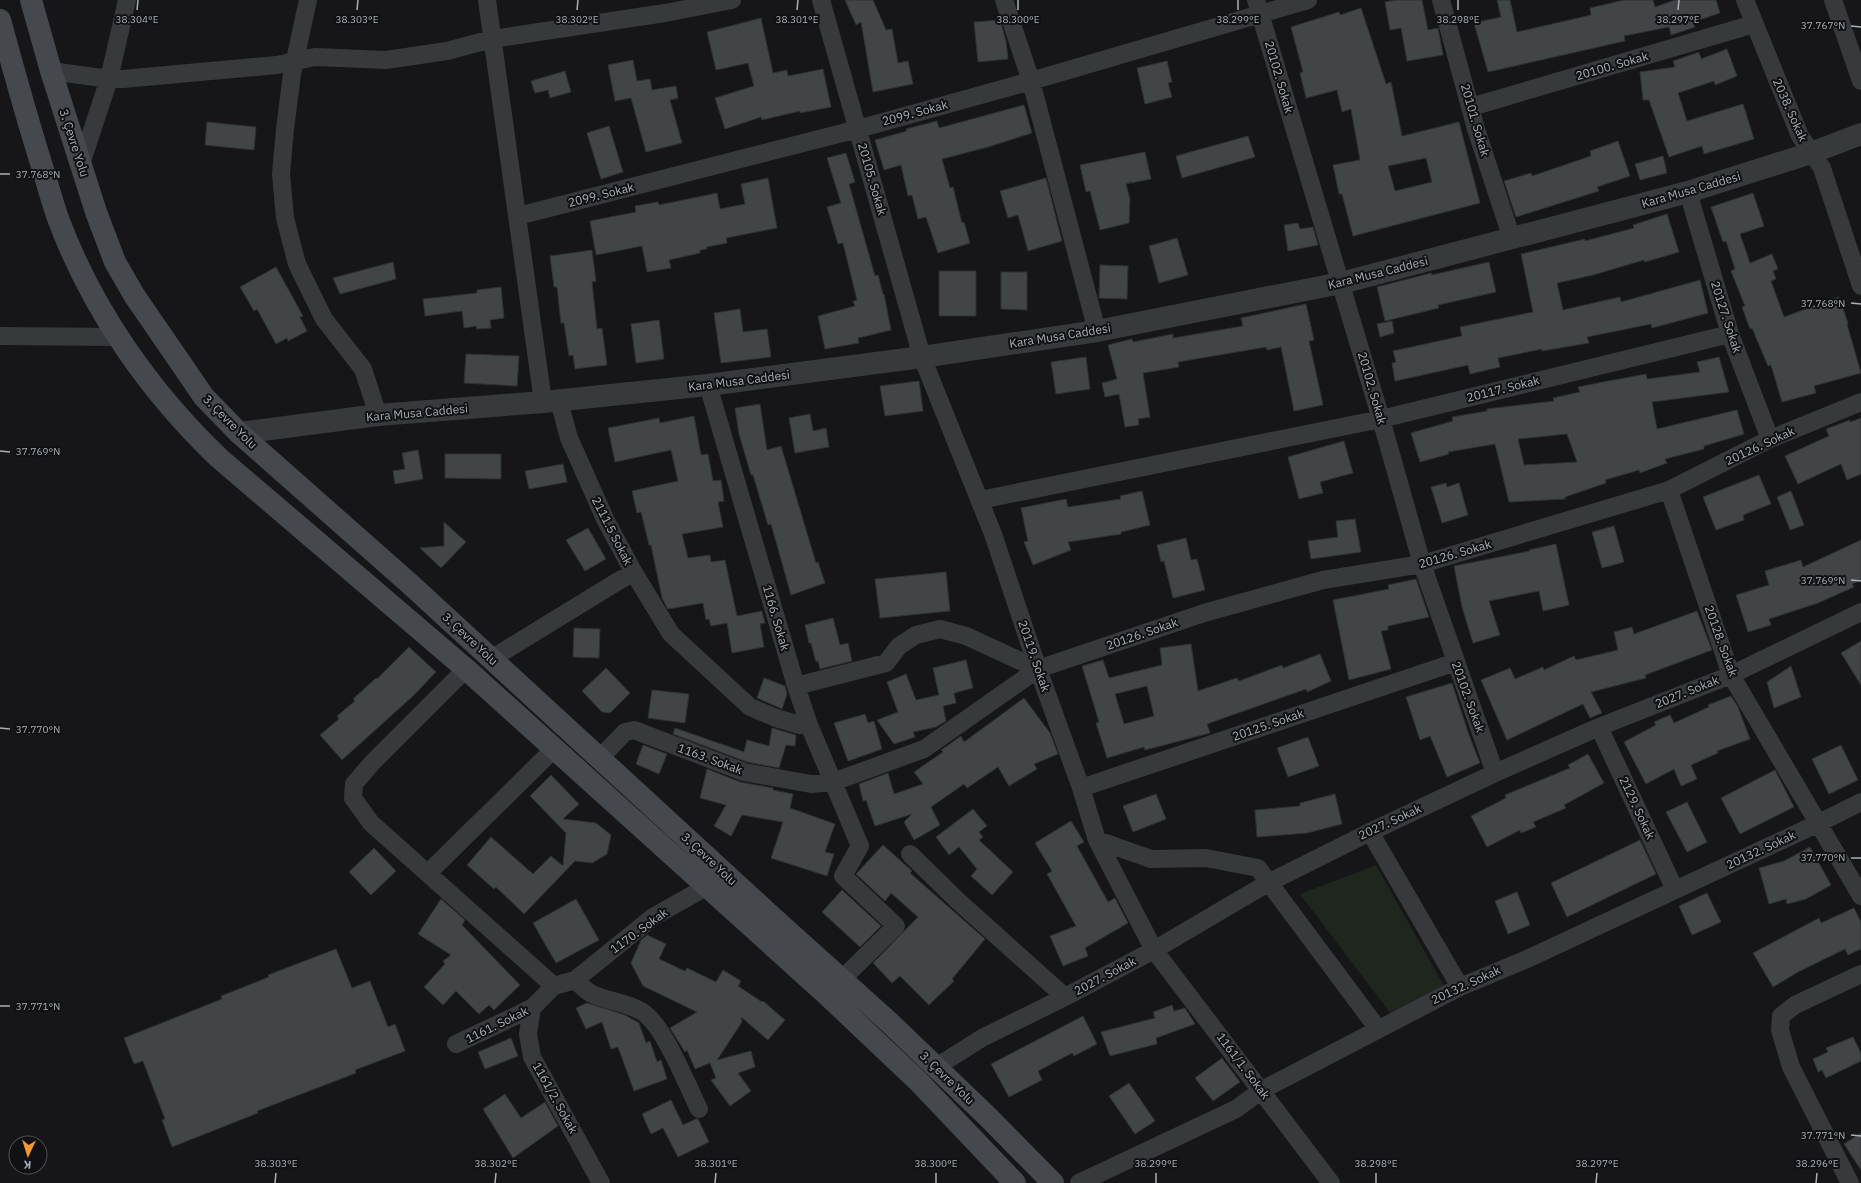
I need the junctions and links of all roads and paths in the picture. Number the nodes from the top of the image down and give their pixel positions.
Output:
1 (31, 0) edge
2 (127, 0) edge
3 (308, 0) edge
4 (487, 0) edge
5 (732, 0) edge
6 (821, 0) edge
7 (1004, 0) edge
8 (1308, 0) edge
9 (1441, 0) edge
10 (1744, 0) edge
11 (1833, 0) edge
12 (1258, 7) edge
13 (0, 20) edge
14 (1754, 24) junction
15 (492, 39) junction
16 (297, 54) junction
17 (1857, 59) edge
18 (51, 71) junction
19 (109, 79) junction
20 (1031, 81) junction
21 (1861, 81) edge
22 (1471, 107) junction
23 (858, 129) junction
24 (1861, 134) edge
25 (1811, 153) junction
26 (81, 164) junction
27 (1688, 192) junction
28 (518, 216) junction
29 (1512, 239) junction
30 (1341, 283) junction
31 (1861, 286) edge
32 (1097, 331) junction
33 (1730, 334) junction
34 (0, 336) edge
35 (119, 337) junction
36 (922, 357) junction
37 (708, 385) junction
38 (551, 402) junction
39 (1861, 402) edge
40 (378, 415) junction
41 (1381, 419) junction
42 (239, 432) junction
43 (1770, 439) junction
44 (1669, 490) junction
45 (980, 500) junction
46 (1422, 564) junction
47 (634, 573) junction
48 (1861, 612) edge
49 (492, 659) junction
50 (1456, 662) junction
51 (466, 669) junction
52 (1038, 669) junction
53 (1731, 675) junction
54 (796, 686) junction
55 (810, 725) junction
56 (1599, 727) junction
57 (555, 748) junction
58 (600, 758) junction
59 (1495, 773) junction
60 (834, 782) junction
61 (1081, 788) junction
62 (1861, 802) edge
63 (1819, 823) junction
64 (1370, 832) junction
65 (1097, 840) junction
66 (910, 854) dead end
67 (428, 873) junction
68 (1268, 883) junction
69 (706, 887) junction
70 (1675, 890) junction
71 (1861, 896) edge
72 (1154, 950) junction
73 (1861, 974) edge
74 (575, 980) junction
75 (841, 980) junction
76 (554, 986) junction
77 (1460, 987) junction
78 (1065, 997) junction
79 (532, 1008) junction
80 (1378, 1029) junction
81 (456, 1044) dead end
82 (936, 1067) junction
83 (1262, 1090) junction
84 (699, 1109) dead end
85 (602, 1183) edge
86 (1015, 1183) edge
87 (1053, 1183) edge
88 (1079, 1183) edge
89 (1331, 1183) edge
90 (1850, 1183) edge

1 - 18 main road, 3. Çevre Yolu
2 - 19 street
3 - 16 street
4 - 15 street, 2111.5 Sokak
5 - 15 street
6 - 23 street, 20105. Sokak
7 - 20 street
8 - 12 street, 2099. Sokak
9 - 22 street, 20101. Sokak
10 - 14 street, 2038. Sokak
11 - 17 street
12 - 20 street, 2099. Sokak
12 - 30 street, 20102. Sokak
13 - 35 main road, 3. Çevre Yolu
14 - 22 street, 20100. Sokak
14 - 25 street, 2038. Sokak
15 - 16 street
15 - 28 street, 2111.5 Sokak
16 - 19 street
16 - 40 street
17 - 21 street
18 - 19 street
18 - 26 main road, 3. Çevre Yolu
19 - 26 street
20 - 23 street, 2099. Sokak
20 - 32 street
22 - 29 street, 20101. Sokak
23 - 28 street, 2099. Sokak
23 - 36 street, 20105. Sokak
24 - 25 street, Kara Musa Caddesi
25 - 27 street, Kara Musa Caddesi
25 - 31 street, 2038. Sokak
26 - 42 main road, 3. Çevre Yolu
27 - 29 street, Kara Musa Caddesi
27 - 33 street, 20127. Sokak
28 - 38 street, 2111.5 Sokak
29 - 30 street, Kara Musa Caddesi
30 - 32 street, Kara Musa Caddesi
30 - 41 street, 20102. Sokak
32 - 36 street, Kara Musa Caddesi
33 - 41 street, 20117. Sokak
33 - 43 street, 20127. Sokak
34 - 35 street
35 - 51 main road, 3. Çevre Yolu
36 - 37 street, Kara Musa Caddesi
36 - 45 street, 20119. Sokak
37 - 38 street, Kara Musa Caddesi
37 - 54 street, 1166. Sokak
38 - 40 street, Kara Musa Caddesi
38 - 47 street, 2111.5 Sokak
39 - 43 street, 20126. Sokak
40 - 42 street, Kara Musa Caddesi
41 - 45 street, 20117. Sokak
41 - 46 street, 20102. Sokak
42 - 49 main road, 3. Çevre Yolu
43 - 44 street, 20126. Sokak
44 - 46 street, 20126. Sokak
44 - 53 street, 20128. Sokak
45 - 52 street, 20119. Sokak
46 - 50 street, 20102. Sokak
46 - 52 street, 20126. Sokak
47 - 49 street, 2111.5 Sokak
47 - 55 street
48 - 53 street, 2027. Sokak
49 - 58 main road, 3. Çevre Yolu
50 - 59 street, 20102. Sokak
50 - 61 street, 20125. Sokak
51 - 57 main road, 3. Çevre Yolu
51 - 67 street
52 - 54 street
52 - 60 street, 20126. Sokak
52 - 61 street, 20119. Sokak
53 - 56 street, 2027. Sokak
53 - 63 street, 20128. Sokak
54 - 55 street, 1166. Sokak
55 - 60 street, 1166. Sokak
56 - 59 street, 2027. Sokak
56 - 70 street, 2129. Sokak
57 - 67 street
57 - 69 main road, 3. Çevre Yolu
58 - 60 street, 1163. Sokak
58 - 75 main road, 3. Çevre Yolu
59 - 64 street, 2027. Sokak
60 - 75 street, 1166. Sokak
61 - 65 street, 20119. Sokak
62 - 63 street, 20132. Sokak
63 - 70 street, 20132. Sokak
63 - 71 street, 20128. Sokak
64 - 68 street, 2027. Sokak
64 - 77 street
65 - 68 street
65 - 72 street, 20119. Sokak
66 - 78 street
67 - 76 street
68 - 72 street, 2027. Sokak
68 - 80 street
69 - 74 street, 1170. Sokak
69 - 86 main road, 3. Çevre Yolu
70 - 77 street, 20132. Sokak
72 - 78 street, 2027. Sokak
72 - 83 street, 1161/1. Sokak
73 - 90 street
74 - 76 street
74 - 84 street
75 - 82 main road, 3. Çevre Yolu
76 - 79 street, 1161. Sokak
77 - 80 street, 20132. Sokak
78 - 82 street, 2027. Sokak
79 - 81 street, 1161. Sokak
79 - 85 street, 1161/2. Sokak
80 - 83 street, 20132. Sokak
82 - 87 main road, 3. Çevre Yolu
83 - 88 street, 20132. Sokak
83 - 89 street, 1161/1. Sokak

